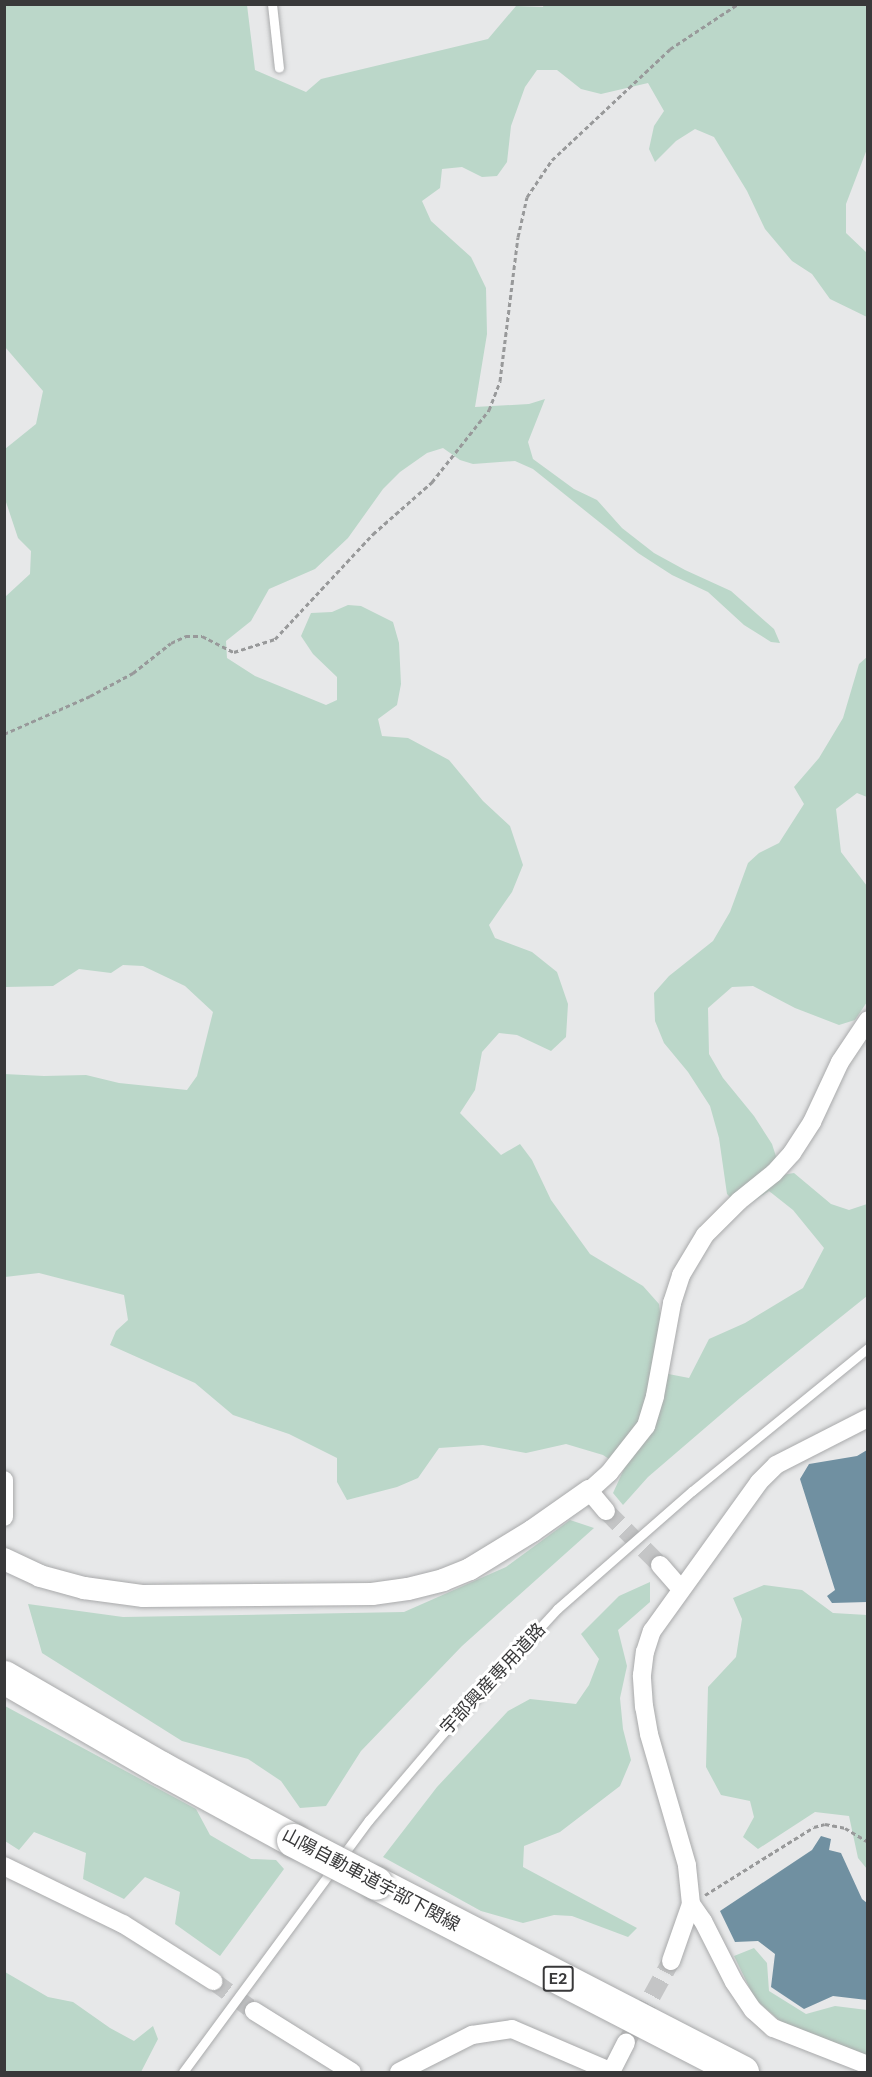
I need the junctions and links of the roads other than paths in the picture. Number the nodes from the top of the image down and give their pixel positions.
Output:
1 (272, 4) edge
2 (279, 68) dead end
3 (867, 1020) edge
4 (867, 1348) edge
5 (867, 1418) edge
6 (4, 1480) edge
7 (589, 1491) junction
8 (606, 1511) tunnel mouth
9 (4, 1517) edge
10 (4, 1559) edge
11 (660, 1565) tunnel mouth
12 (681, 1589) junction
13 (4, 1677) edge
14 (4, 1866) edge
15 (691, 1904) junction
16 (670, 1960) tunnel mouth
17 (213, 1981) tunnel mouth
18 (254, 2012) tunnel mouth
19 (626, 2043) tunnel mouth
20 (867, 2065) edge
21 (611, 2072) edge
22 (183, 2073) edge
23 (352, 2073) edge
24 (399, 2073) edge
25 (742, 2073) edge

1 - 2 lane
3 - 7 street
4 - 22 lane, 宇部興産専用道路
5 - 12 street
6 - 9 street
7 - 8 street
7 - 10 street
11 - 12 street
12 - 15 street
13 - 25 highway, 山陽自動車道宇部下関線 / E2, bridge
14 - 17 street
15 - 16 street
15 - 20 street
18 - 23 street
19 - 21 street
21 - 24 street

